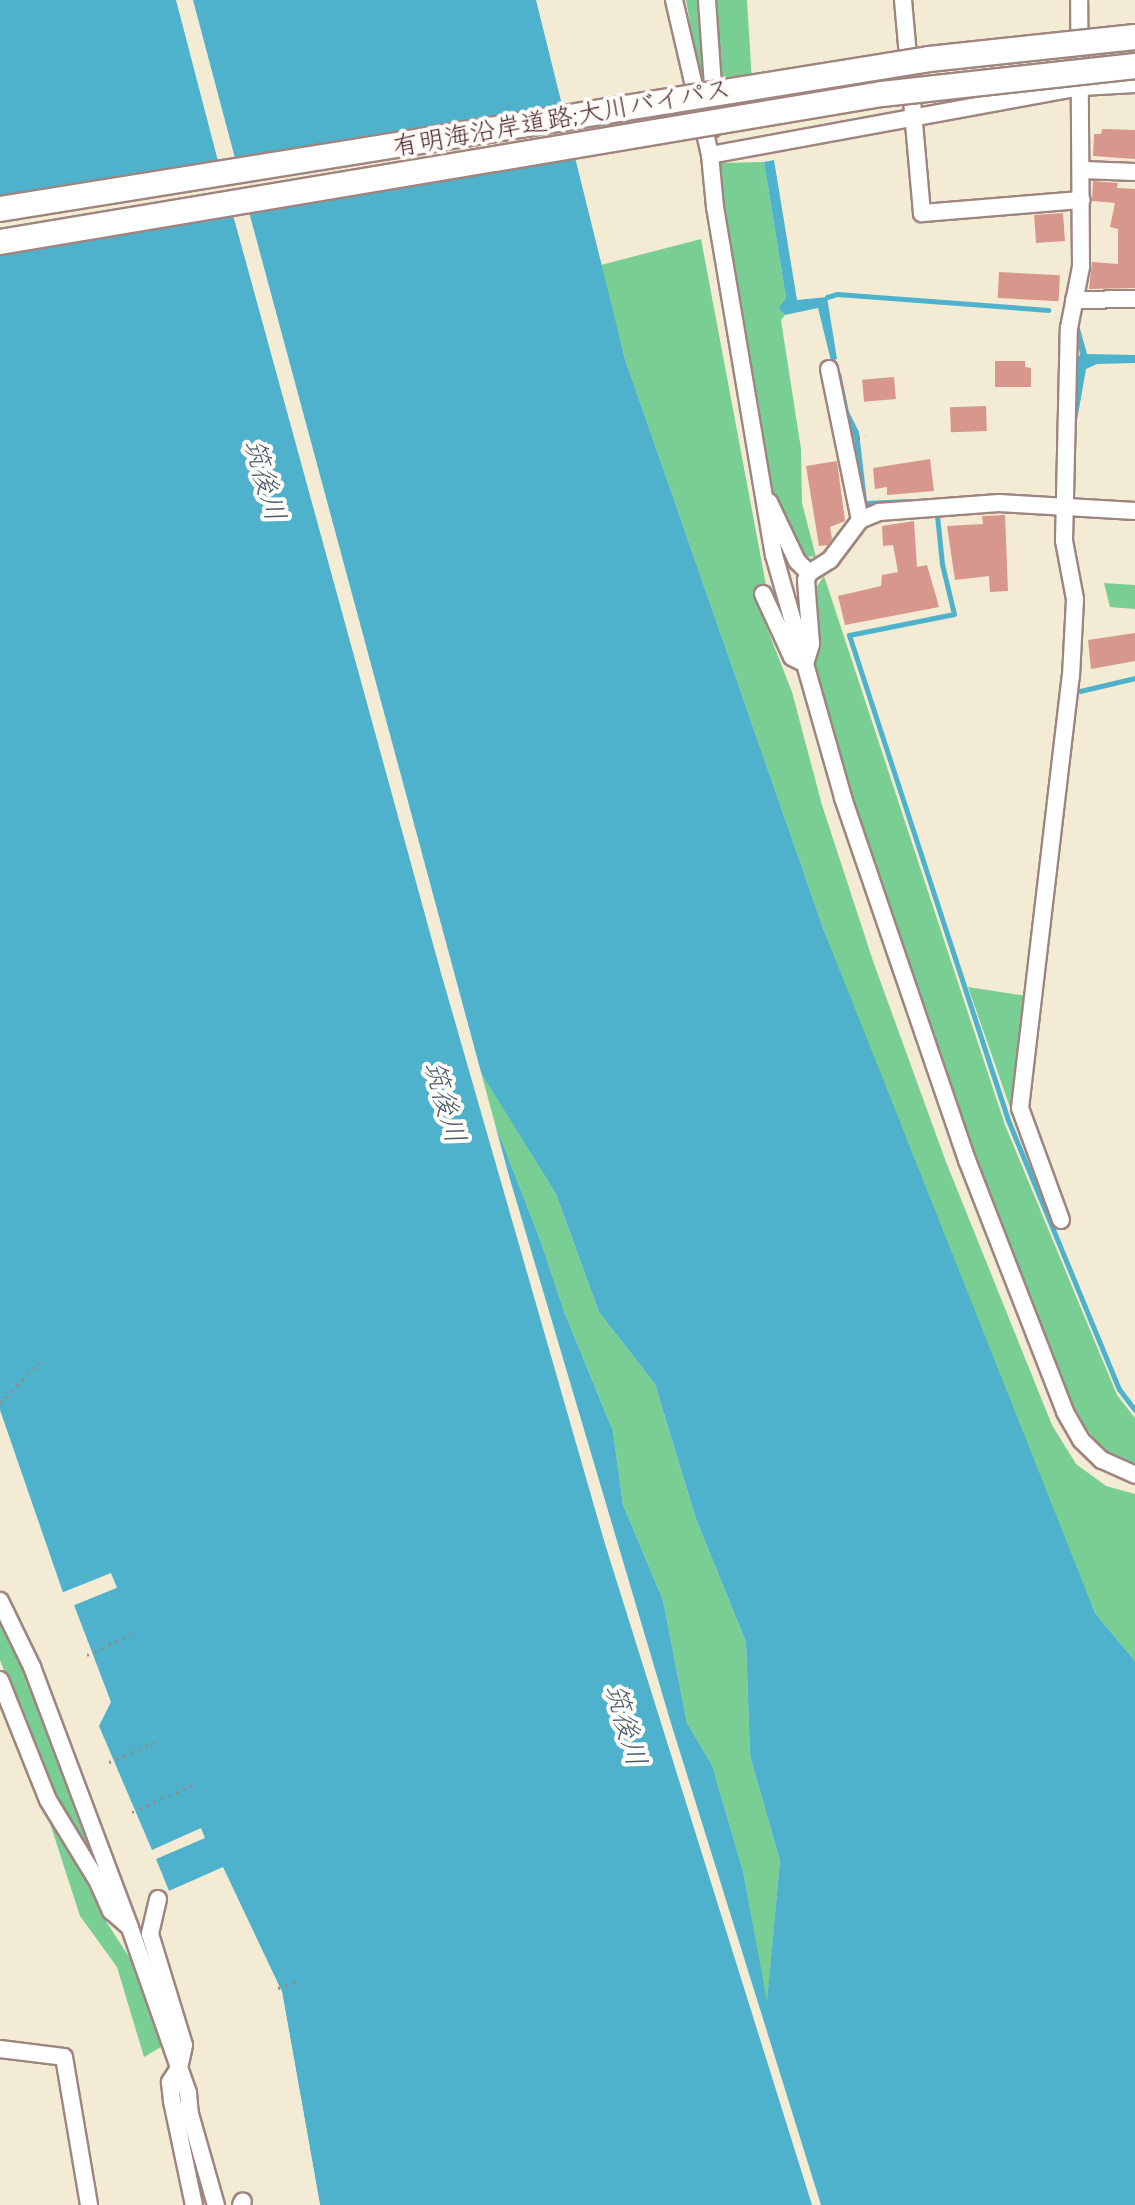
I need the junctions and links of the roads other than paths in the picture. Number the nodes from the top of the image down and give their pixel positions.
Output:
1 (674, 0) edge
2 (707, 0) edge
3 (903, 0) edge
4 (1079, 0) edge
5 (1135, 37) edge
6 (1135, 66) edge
7 (1135, 84) edge
8 (1081, 87) junction
9 (911, 117) junction
10 (710, 155) junction
11 (1082, 170) junction
12 (1135, 172) edge
13 (1081, 200) junction
14 (0, 209) edge
15 (0, 242) edge
16 (1135, 299) edge
17 (1074, 300) junction
18 (829, 369) dead end
19 (766, 497) junction
20 (1067, 509) junction
21 (1135, 511) edge
22 (860, 520) junction
23 (809, 573) junction
24 (763, 594) dead end
25 (805, 664) junction
26 (1061, 1220) dead end
27 (1135, 1475) edge
28 (0, 1601) edge
29 (0, 1680) edge
30 (158, 1899) dead end
31 (130, 1928) junction
32 (0, 2049) edge
33 (179, 2068) junction
34 (89, 2205) edge
35 (194, 2205) edge
36 (216, 2205) edge

1 - 10 street
2 - 10 street
3 - 9 street
4 - 8 street
5 - 14 highway, 有明海沿岸道路;大川バイパス, bridge
6 - 15 highway, 有明海沿岸道路;大川バイパス, bridge
7 - 8 street
8 - 9 street
8 - 11 street
9 - 10 street
9 - 13 street
10 - 19 street
11 - 12 street
11 - 13 street
13 - 17 street
16 - 17 street
17 - 20 street
18 - 22 street
19 - 23 street
19 - 25 street
20 - 21 street
20 - 22 street
20 - 26 street
22 - 23 street
23 - 25 street
24 - 25 street
25 - 27 street
28 - 31 street
29 - 31 street
30 - 33 street
31 - 33 street
32 - 34 street
33 - 35 street
33 - 36 street

